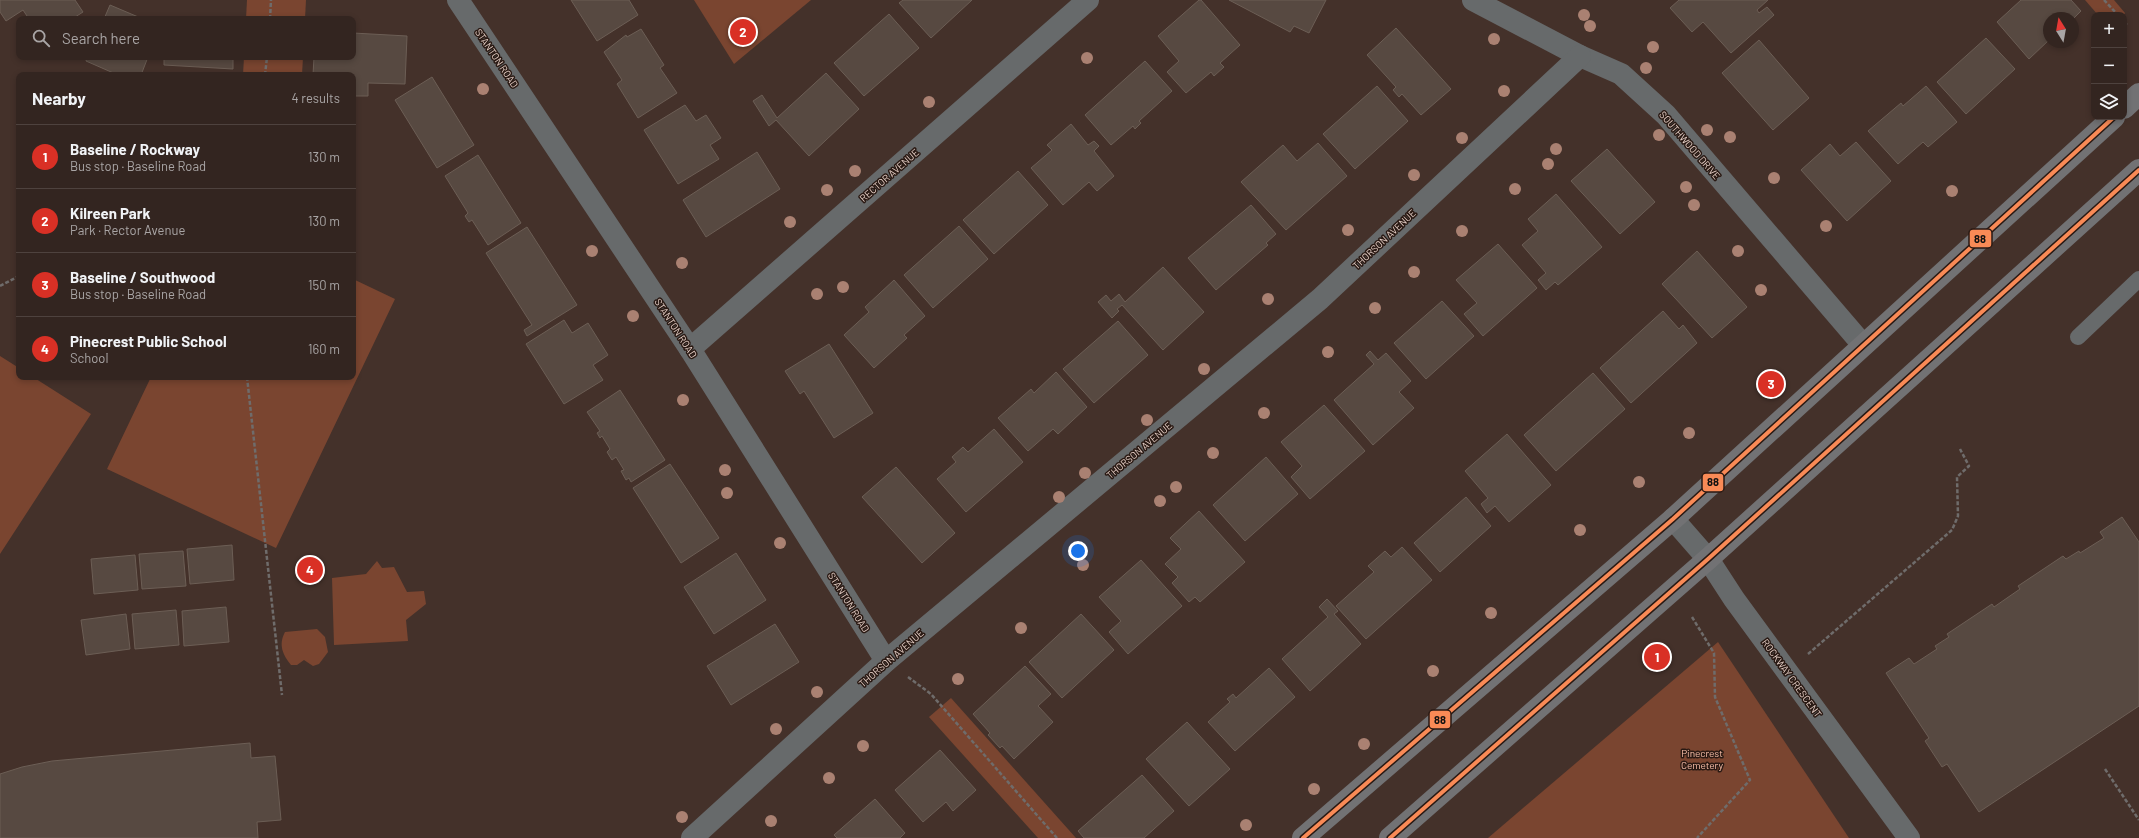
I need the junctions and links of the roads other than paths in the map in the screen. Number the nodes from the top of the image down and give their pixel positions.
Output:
1 (458, 0) edge
2 (1088, 0) edge
3 (1473, 0) edge
4 (1580, 56) junction
5 (2139, 94) edge
6 (2127, 105) edge
7 (2111, 120) edge
8 (2139, 170) edge
9 (2139, 279) edge
10 (2078, 337) dead end
11 (1863, 345) junction
12 (690, 349) junction
13 (1674, 519) junction
14 (1708, 559) junction
15 (886, 661) junction
16 (692, 838) edge
17 (1302, 838) edge
18 (1390, 838) edge
19 (1909, 838) edge

1 - 12 street, STANTON ROAD
2 - 12 street, RECTOR AVENUE
3 - 4 street, SOUTHWOOD DRIVE
4 - 11 street, SOUTHWOOD DRIVE
4 - 15 street, THORSON AVENUE
5 - 6 main road
7 - 11 main road
8 - 14 main road
9 - 10 lane
11 - 13 main road
12 - 15 street, STANTON ROAD
13 - 14 street, ROCKWAY CRESCENT
13 - 17 main road
14 - 18 main road
14 - 19 street, ROCKWAY CRESCENT
15 - 16 street, THORSON AVENUE

